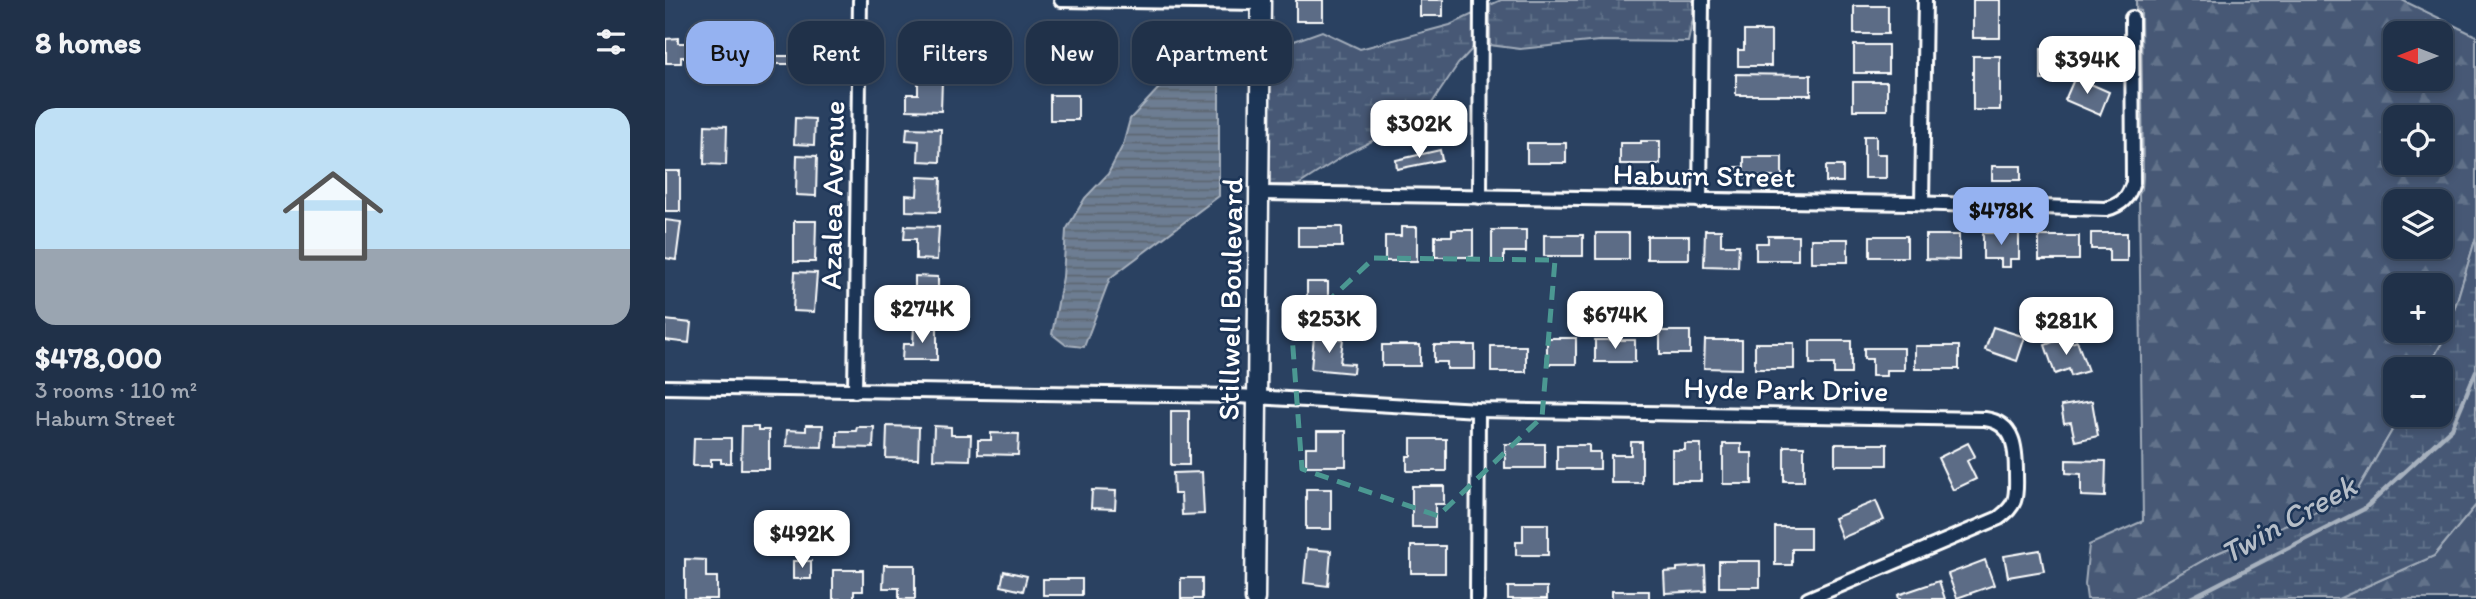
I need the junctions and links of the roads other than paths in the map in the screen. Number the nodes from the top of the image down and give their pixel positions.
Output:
1 (860, 0) edge
2 (1061, 0) edge
3 (1481, 0) edge
4 (1702, 0) edge
5 (1925, 0) edge
6 (1261, 1) edge
7 (2132, 18) dead end
8 (1259, 193) junction
9 (1480, 197) junction
10 (1700, 201) junction
11 (1922, 203) junction
12 (665, 387) edge
13 (855, 391) junction
14 (1257, 398) junction
15 (1478, 410) junction
16 (1255, 599) edge
17 (1477, 599) edge
18 (1808, 599) edge

1 - 13 street, Azalea Avenue
2 - 6 street
3 - 9 street
4 - 10 street
5 - 11 street
6 - 8 street, Stillwell Boulevard
7 - 11 street, Haburn Street
8 - 9 street, Haburn Street
8 - 14 street, Stillwell Boulevard
9 - 10 street, Haburn Street
10 - 11 street, Haburn Street
12 - 13 street, Hyde Park Drive
13 - 14 street, Hyde Park Drive
14 - 15 street, Hyde Park Drive
14 - 16 street, Stillwell Boulevard
15 - 17 street
15 - 18 street, Hyde Park Drive

